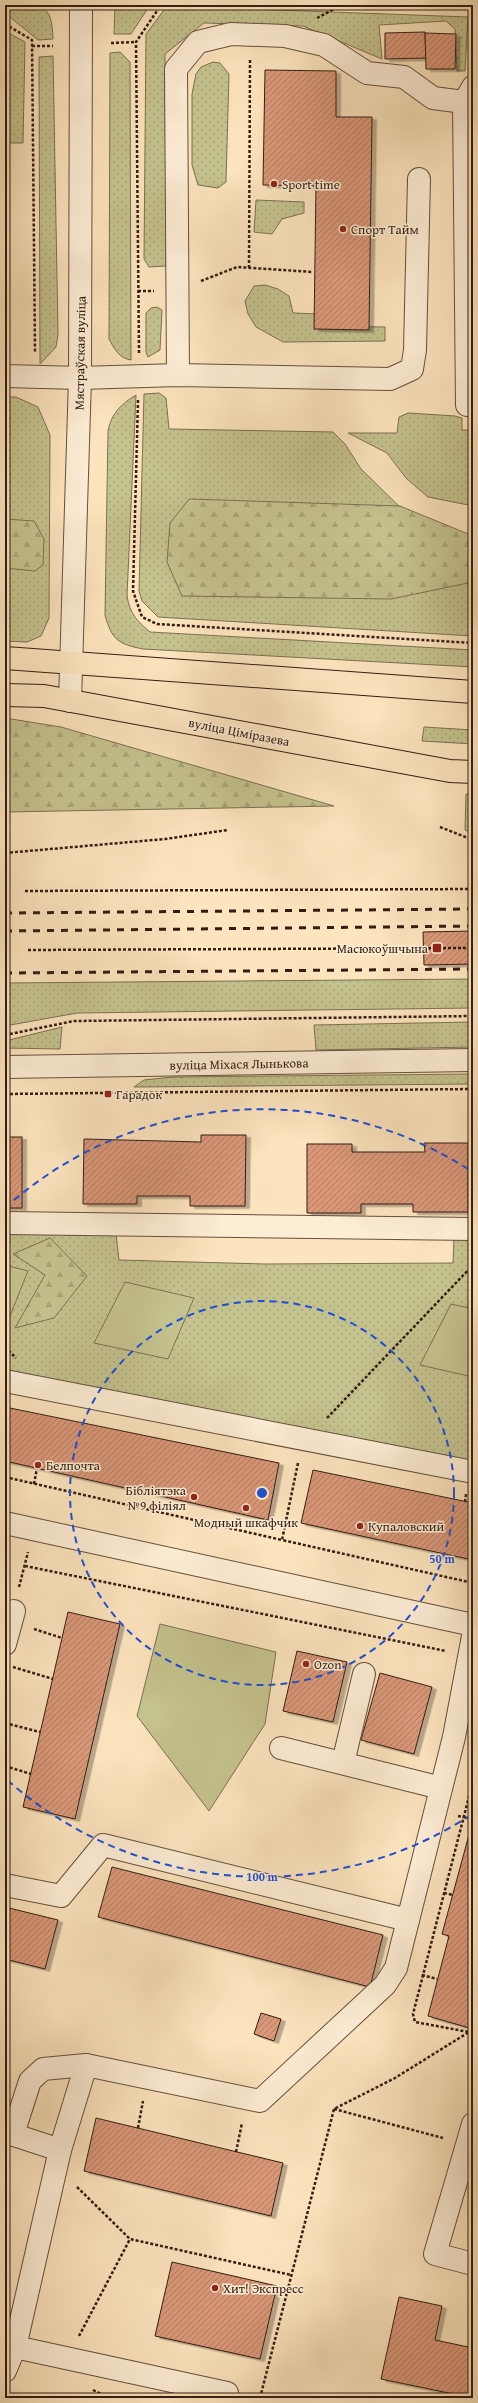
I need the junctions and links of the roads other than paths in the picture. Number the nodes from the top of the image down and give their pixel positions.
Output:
1 (81, 5) edge
2 (468, 95) edge
3 (419, 179) dead end
4 (178, 375) junction
5 (5, 376) edge
6 (80, 378) junction
7 (473, 405) edge
8 (5, 658) edge
9 (72, 662) junction
10 (473, 692) edge
11 (5, 695) edge
12 (70, 701) junction
13 (473, 772) edge
14 (473, 1060) edge
15 (5, 1067) edge
16 (5, 1223) edge
17 (473, 1229) edge
18 (5, 1381) edge
19 (473, 1472) edge
20 (5, 1523) edge
21 (14, 1611) dead end
22 (473, 1625) edge
23 (5, 1644) edge
24 (471, 1646) edge
25 (364, 1674) dead end
26 (281, 1748) dead end
27 (343, 1763) junction
28 (441, 1788) junction
29 (5, 1885) edge
30 (408, 1920) junction
31 (86, 2065) junction
32 (9, 2133) edge
33 (470, 2134) edge
34 (60, 2150) junction
35 (473, 2264) edge
36 (15, 2347) junction
37 (5, 2371) edge
38 (227, 2393) dead end

1 - 6 street, Мястраўская вуліца
2 - 4 street
2 - 7 street
3 - 4 street
4 - 6 street
5 - 6 street
6 - 9 street, Мястраўская вуліца
8 - 9 main road
9 - 10 main road
9 - 12 street, Мястраўская вуліца
11 - 12 main road, вуліца Ціміразева
12 - 13 main road, вуліца Ціміразева
14 - 15 street, вуліца Міхася Лынькова
16 - 17 street
18 - 19 street
20 - 22 street
21 - 23 street
24 - 28 street
25 - 27 street
26 - 27 street
27 - 28 street
28 - 30 street
29 - 30 street
30 - 31 street
31 - 32 street
31 - 34 street
32 - 34 street
33 - 35 street
34 - 36 street
36 - 37 street
36 - 38 street

